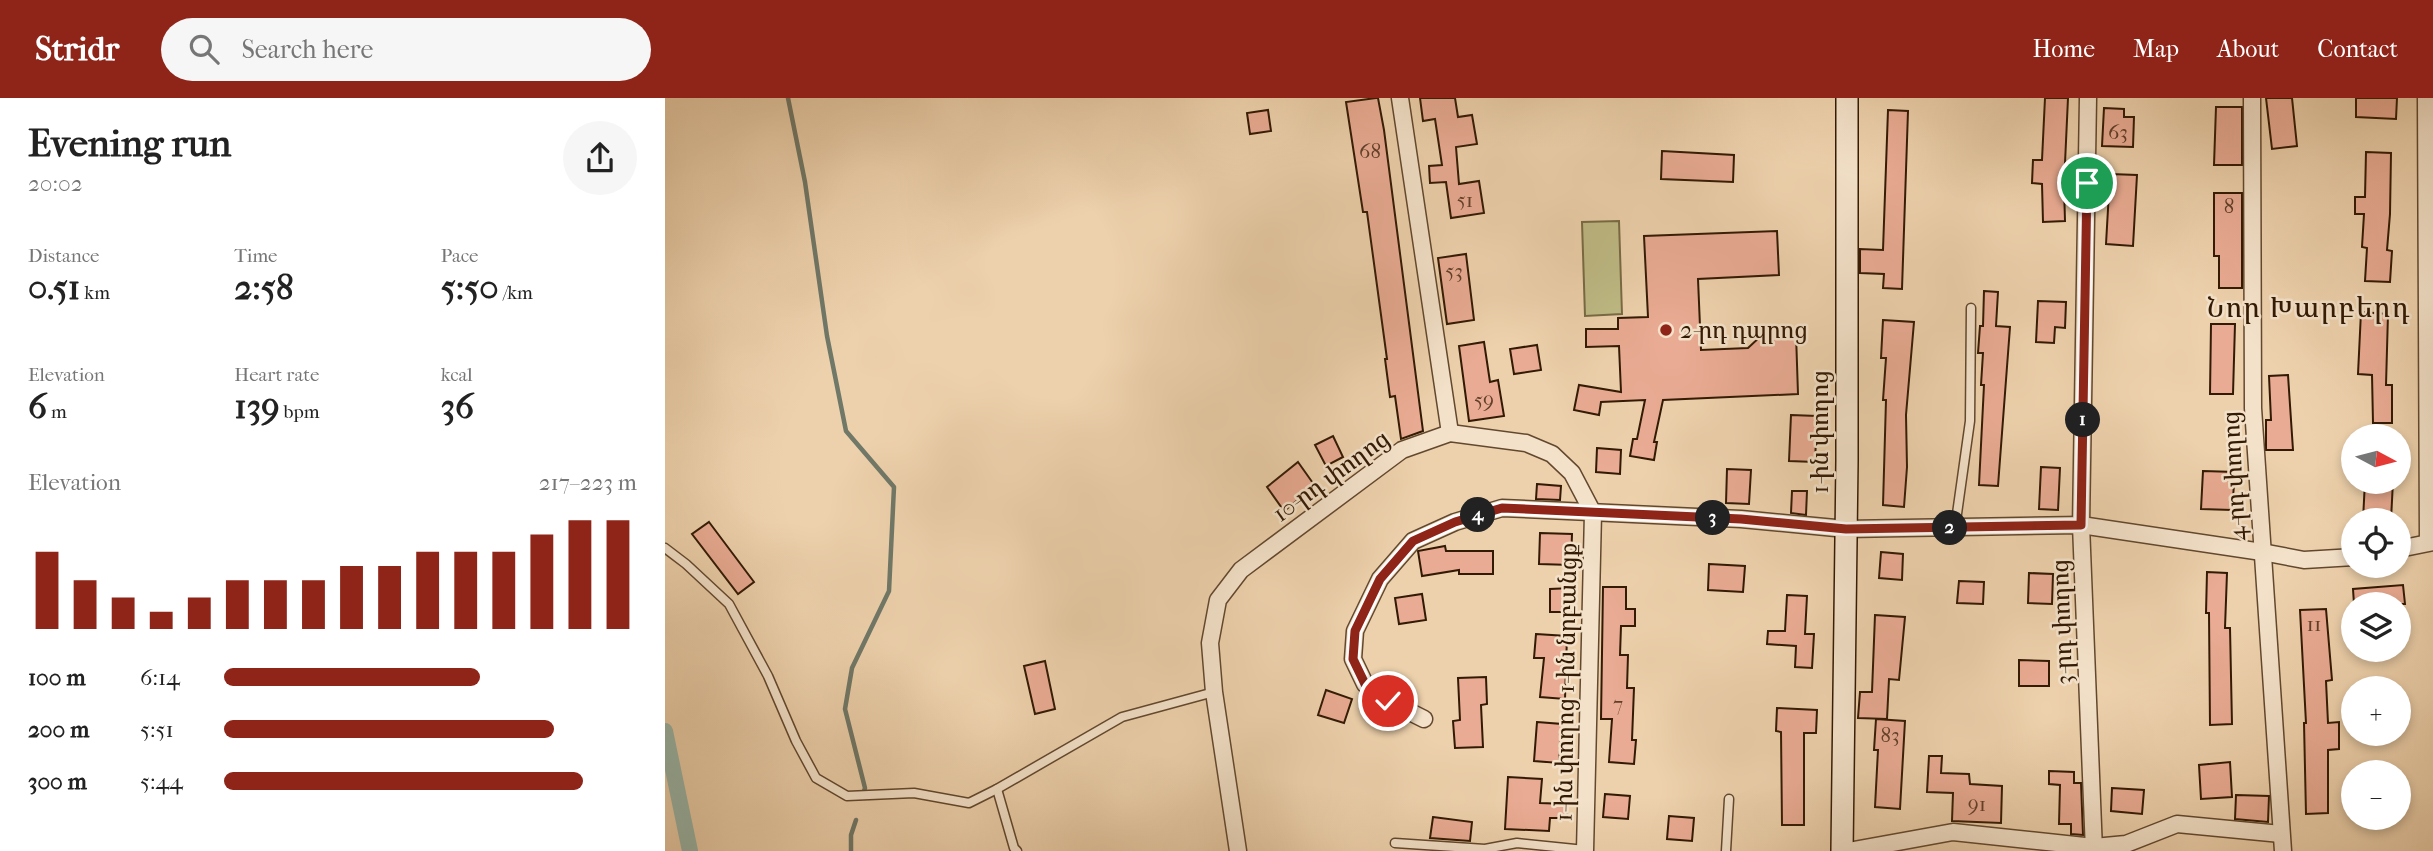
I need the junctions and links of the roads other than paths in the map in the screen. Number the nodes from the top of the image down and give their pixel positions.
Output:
1 (1399, 98) edge
2 (1847, 98) edge
3 (2088, 98) edge
4 (2252, 98) edge
5 (2427, 98) edge
6 (1971, 308) dead end
7 (1450, 433) junction
8 (1593, 513) junction
9 (2081, 525) junction
10 (1955, 528) junction
11 (1846, 529) junction
12 (2431, 542) edge
13 (2411, 546) edge
14 (665, 548) edge
15 (2262, 552) junction
16 (2341, 557) edge
17 (1214, 692) junction
18 (1424, 719) dead end
19 (997, 789) junction
20 (1729, 799) dead end
21 (2281, 834) junction
22 (1395, 843) dead end
23 (2094, 849) edge
24 (1585, 850) edge
25 (1017, 851) edge
26 (1238, 851) edge
27 (1726, 851) edge
28 (1842, 851) edge
29 (1848, 851) edge
30 (2283, 851) edge

1 - 7 street
2 - 11 main road, 1-ին փողոց
3 - 9 street, 3-րդ փողոց
4 - 15 street, 4-րդ փողոց
5 - 12 street
6 - 10 lane
7 - 8 street
7 - 17 street, 10-րդ փողոց
8 - 11 street
8 - 18 street
8 - 24 street, 1-ին փողոց 1-ին նրբանցք
9 - 10 street
9 - 15 street
9 - 23 street, 3-րդ փողոց
10 - 11 street
11 - 28 main road, 1-ին փողոց
12 - 13 street
14 - 19 lane
15 - 16 street
15 - 21 street, 4-րդ փողոց
17 - 19 lane
17 - 26 street, 10-րդ փողոց
19 - 25 lane
20 - 27 lane
21 - 23 street
21 - 30 street, 4-րդ փողոց
22 - 24 lane
23 - 29 street

